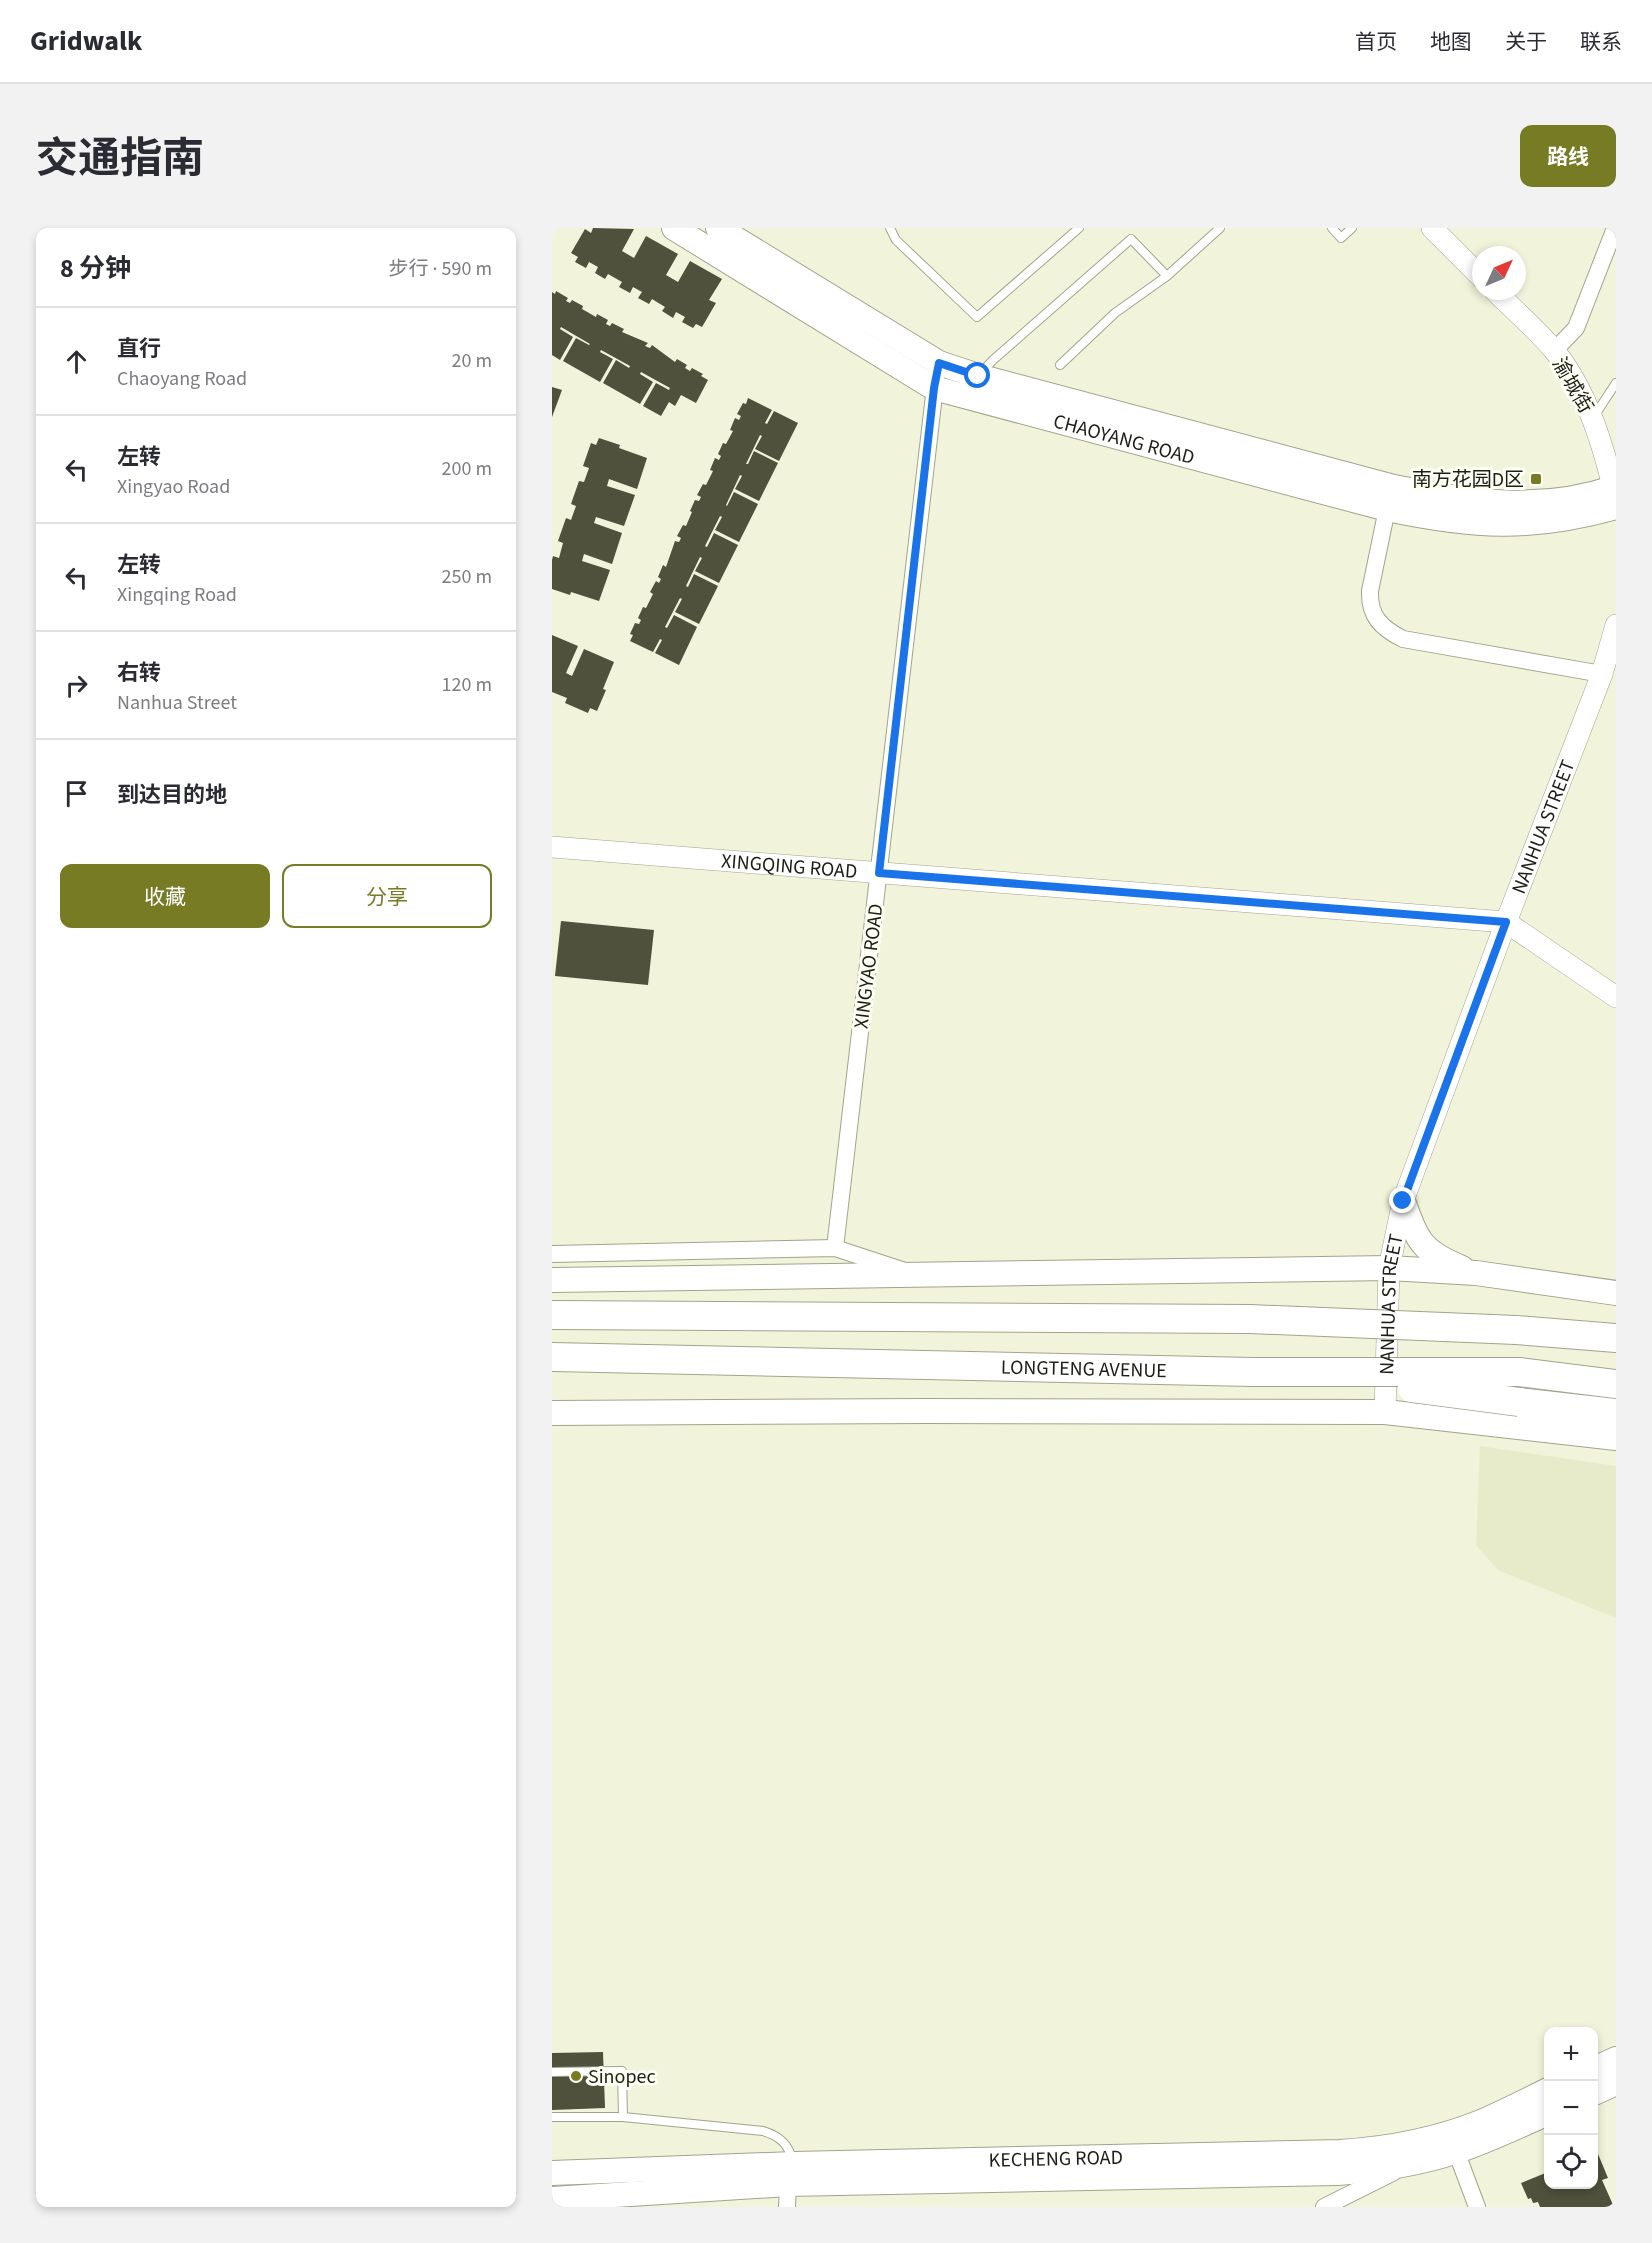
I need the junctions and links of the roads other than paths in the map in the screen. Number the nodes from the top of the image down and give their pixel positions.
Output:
1 (674, 228) edge
2 (718, 228) edge
3 (890, 228) edge
4 (1079, 228) edge
5 (1220, 228) edge
6 (1332, 228) edge
7 (1352, 228) edge
8 (1432, 228) edge
9 (1615, 228) edge
10 (1472, 268) edge
11 (1167, 276) junction
12 (1504, 300) edge
13 (1554, 351) junction
14 (939, 363) junction
15 (1060, 365) dead end
16 (978, 376) junction
17 (1616, 383) edge
18 (934, 388) junction
19 (1593, 419) junction
20 (1615, 495) edge
21 (1387, 509) junction
22 (1616, 625) edge
23 (1602, 674) junction
24 (552, 847) edge
25 (879, 873) junction
26 (1506, 922) junction
27 (1616, 997) edge
28 (1403, 1201) junction
29 (835, 1248) junction
30 (552, 1254) edge
31 (1389, 1268) junction
32 (1476, 1273) junction
33 (920, 1276) junction
34 (552, 1281) edge
35 (1616, 1293) edge
36 (552, 1315) edge
37 (1616, 1338) edge
38 (552, 1357) edge
39 (1300, 1373) junction
40 (1616, 1384) edge
41 (1385, 1412) junction
42 (552, 1413) edge
43 (1616, 1413) edge
44 (1616, 1438) edge
45 (1616, 2059) edge
46 (1598, 2067) edge
47 (552, 2072) edge
48 (1616, 2083) edge
49 (1598, 2091) edge
50 (1544, 2092) edge
51 (1544, 2115) edge
52 (623, 2116) junction
53 (552, 2117) edge
54 (1456, 2151) junction
55 (1411, 2164) junction
56 (552, 2173) edge
57 (790, 2185) edge
58 (552, 2199) edge
59 (1324, 2207) edge
60 (1477, 2207) edge

1 - 18 main road, CHAOYANG ROAD
2 - 14 main road, CHAOYANG ROAD
3 - 4 lane
5 - 11 lane
6 - 7 lane
8 - 10 street
9 - 13 street
11 - 15 lane
11 - 16 lane
12 - 13 street, 渝城街
13 - 19 street, 渝城街
14 - 16 main road, CHAOYANG ROAD
14 - 18 street, XINGYAO ROAD
16 - 20 main road, CHAOYANG ROAD
17 - 19 lane
18 - 21 main road, CHAOYANG ROAD
18 - 25 street, XINGYAO ROAD
19 - 20 street, 渝城街
20 - 21 main road, CHAOYANG ROAD
21 - 23 street
22 - 23 street, NANHUA STREET
23 - 26 street, NANHUA STREET
24 - 25 street, XINGQING ROAD
25 - 26 street, XINGQING ROAD
25 - 29 street, XINGYAO ROAD
26 - 27 street, XINGQING ROAD
26 - 28 street, NANHUA STREET
28 - 31 street, NANHUA STREET
28 - 32 main road
29 - 30 street
29 - 33 street
31 - 32 main road
31 - 33 main road
31 - 41 street, NANHUA STREET
32 - 35 main road
33 - 34 main road
36 - 37 highway, bridge
38 - 39 highway, LONGTENG AVENUE, bridge
39 - 40 highway, LONGTENG AVENUE, bridge
39 - 43 highway, bridge
41 - 42 main road
41 - 44 main road
45 - 46 main road
47 - 52 lane
48 - 49 main road
50 - 57 main road, KECHENG ROAD
51 - 54 main road, KECHENG ROAD
52 - 53 lane
52 - 57 lane
54 - 55 main road, KECHENG ROAD
54 - 60 street
55 - 57 main road, KECHENG ROAD
55 - 59 street
56 - 57 main road, KECHENG ROAD
57 - 58 main road, KECHENG ROAD

